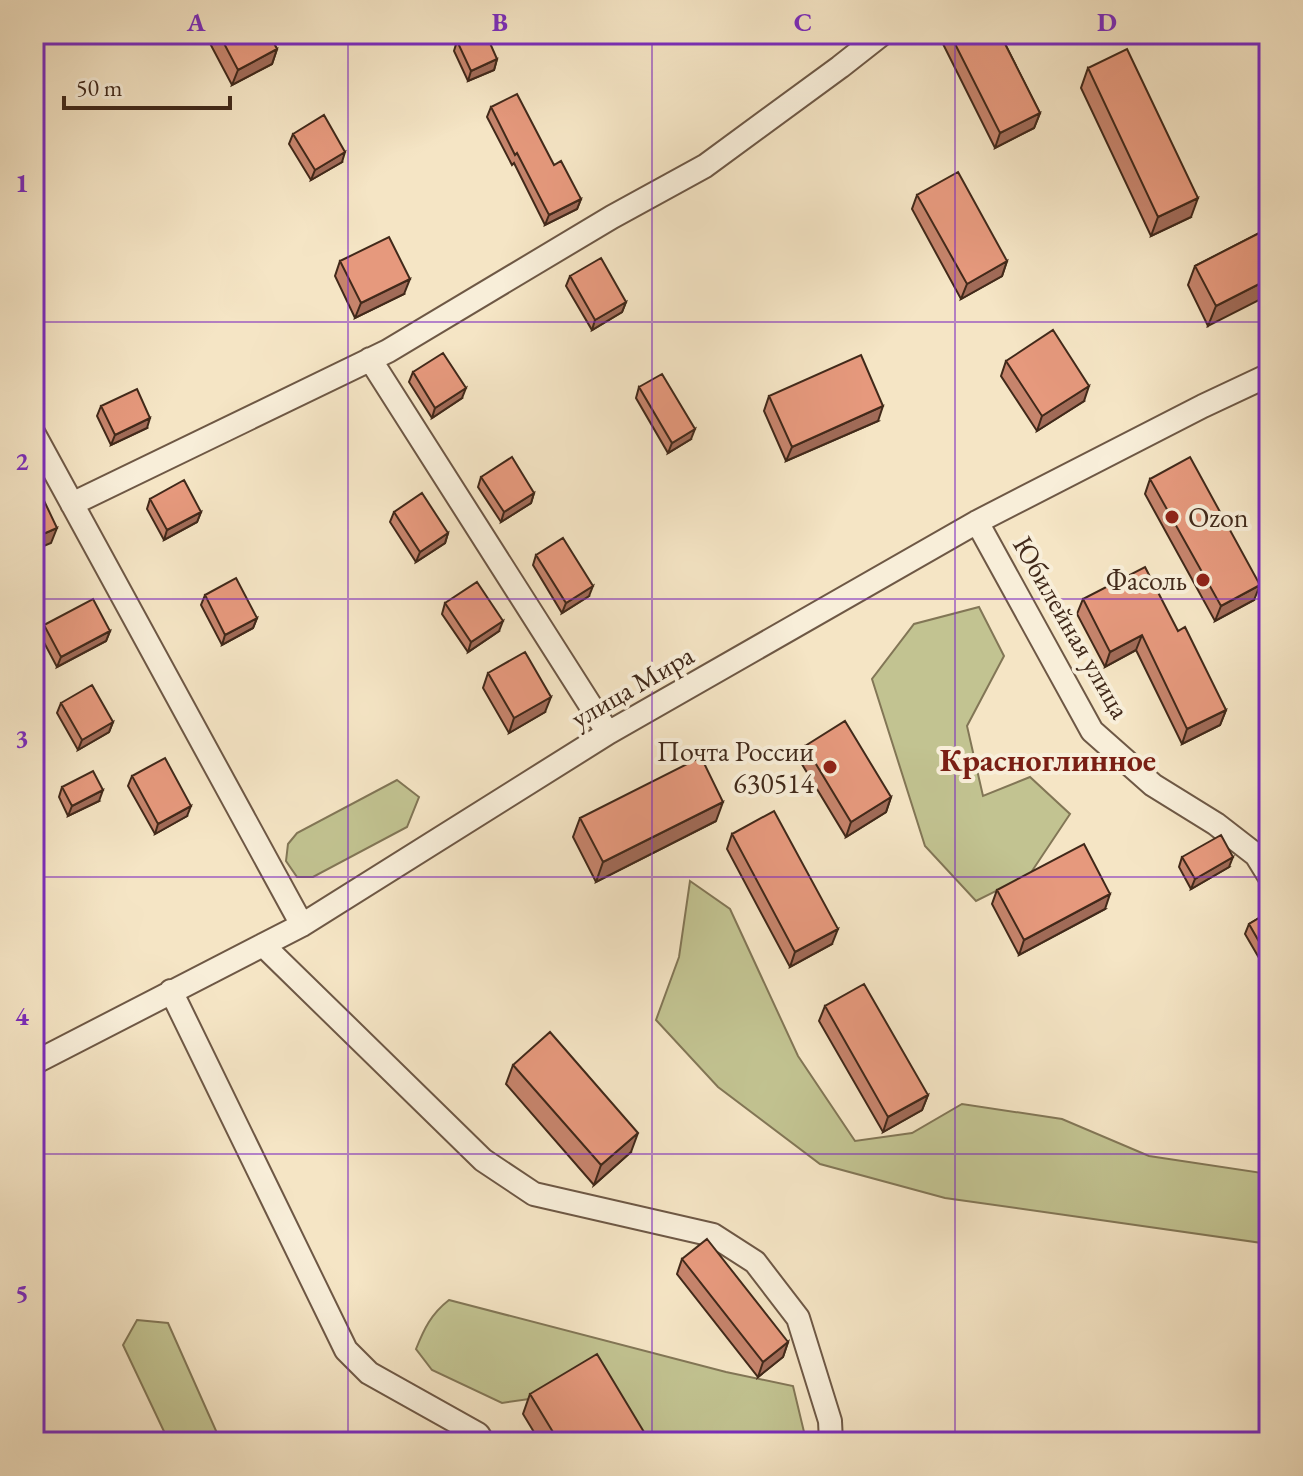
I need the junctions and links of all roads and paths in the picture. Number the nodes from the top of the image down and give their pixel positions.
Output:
1 (882, 34) edge
2 (370, 359) junction
3 (1269, 375) edge
4 (34, 434) edge
5 (72, 504) junction
6 (977, 522) junction
7 (608, 733) junction
8 (1269, 876) edge
9 (302, 925) junction
10 (263, 945) junction
11 (171, 991) junction
12 (34, 1063) edge
13 (483, 1442) edge
14 (831, 1442) edge

1 - 2 street
2 - 5 street
2 - 7 street
3 - 6 street, улица Мира
4 - 5 street
5 - 9 street
6 - 7 street, улица Мира
6 - 8 street, Юбилейная улица
7 - 9 street, улица Мира
9 - 10 street, улица Мира
10 - 11 street, улица Мира
10 - 14 street
11 - 12 street, улица Мира
11 - 13 street

